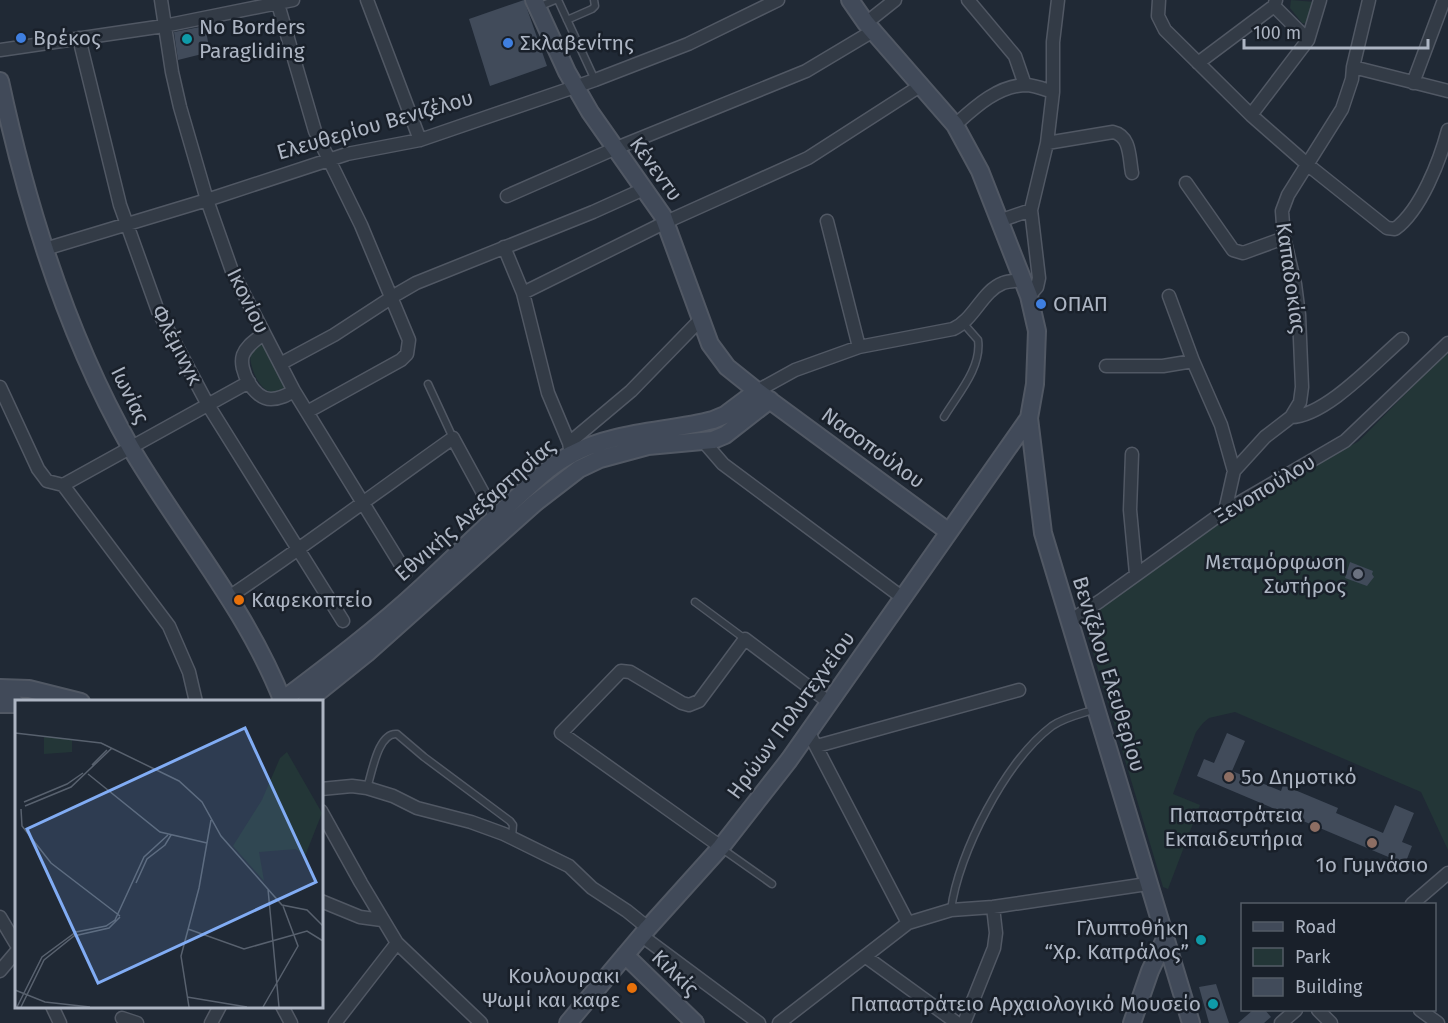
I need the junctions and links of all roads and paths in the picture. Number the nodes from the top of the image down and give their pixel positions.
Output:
1 (161, 0) edge
2 (292, 0) edge
3 (368, 0) edge
4 (557, 0) edge
5 (594, 0) edge
6 (778, 0) edge
7 (850, 0) edge
8 (895, 0) edge
9 (968, 0) edge
10 (1058, 0) edge
11 (1159, 0) edge
12 (1320, 0) edge
13 (1369, 0) edge
14 (1444, 0) edge
15 (536, 3) edge
16 (1275, 3) edge
17 (278, 4) junction
18 (567, 20) junction
19 (164, 26) junction
20 (869, 27) junction
21 (79, 38) junction
22 (1308, 40) junction
23 (0, 50) edge
24 (1198, 63) junction
25 (1353, 67) junction
26 (595, 80) junction
27 (0, 81) edge
28 (1413, 83) junction
29 (576, 86) junction
30 (920, 86) junction
31 (1024, 86) junction
32 (1448, 91) edge
33 (1053, 92) junction
34 (3, 112) edge
35 (1251, 115) junction
36 (955, 125) junction
37 (1448, 130) edge
38 (420, 140) junction
39 (1047, 143) junction
40 (1446, 144) edge
41 (614, 149) junction
42 (328, 160) junction
43 (1308, 165) junction
44 (1132, 173) dead end
45 (1186, 183) dead end
46 (644, 189) junction
47 (507, 196) dead end
48 (207, 200) junction
49 (1031, 210) junction
50 (827, 221) dead end
51 (999, 221) junction
52 (666, 222) junction
53 (125, 225) junction
54 (1284, 238) junction
55 (504, 246) junction
56 (45, 249) junction
57 (1023, 280) junction
58 (523, 293) junction
59 (1029, 296) junction
60 (1169, 296) dead end
61 (393, 297) junction
62 (700, 320) junction
63 (964, 324) junction
64 (264, 334) junction
65 (1402, 339) dead end
66 (1448, 343) edge
67 (859, 347) junction
68 (1193, 361) junction
69 (280, 364) junction
70 (1106, 366) dead end
71 (249, 382) junction
72 (428, 384) dead end
73 (0, 387) edge
74 (294, 391) junction
75 (763, 396) junction
76 (208, 405) junction
77 (307, 412) junction
78 (944, 417) dead end
79 (1291, 417) junction
80 (1029, 418) junction
81 (453, 438) junction
82 (704, 442) junction
83 (132, 448) junction
84 (570, 449) junction
85 (1132, 454) dead end
86 (1234, 471) junction
87 (63, 485) junction
88 (362, 502) junction
89 (1225, 511) junction
90 (495, 517) junction
91 (950, 532) junction
92 (299, 550) junction
93 (406, 573) dead end
94 (1136, 574) junction
95 (229, 597) junction
96 (903, 598) junction
97 (695, 602) dead end
98 (344, 621) dead end
99 (1070, 621) junction
100 (745, 639) junction
101 (0, 688) edge
102 (1019, 690) dead end
103 (73, 700) edge
104 (196, 700) edge
105 (281, 700) edge
106 (285, 700) edge
107 (308, 700) edge
108 (830, 703) junction
109 (1096, 709) junction
110 (813, 740) junction
111 (367, 788) junction
112 (322, 789) edge
113 (322, 813) edge
114 (512, 838) junction
115 (721, 847) junction
116 (1448, 873) edge
117 (772, 884) dead end
118 (1147, 884) junction
119 (322, 901) edge
120 (1413, 903) edge
121 (993, 907) junction
122 (951, 910) junction
123 (0, 917) edge
124 (382, 920) junction
125 (908, 923) junction
126 (645, 932) junction
127 (1165, 939) junction
128 (15, 942) edge
129 (397, 943) junction
130 (15, 953) edge
131 (625, 955) junction
132 (866, 957) junction
133 (0, 971) edge
134 (53, 1008) edge
135 (219, 1008) edge
136 (283, 1008) edge
137 (1295, 1011) edge
138 (1319, 1011) edge
139 (1421, 1011) edge
140 (122, 1018) dead end
141 (60, 1023) edge
142 (137, 1023) edge
143 (211, 1023) edge
144 (291, 1023) edge
145 (335, 1023) edge
146 (480, 1023) edge
147 (568, 1023) edge
148 (695, 1023) edge
149 (759, 1023) edge
150 (779, 1023) edge
151 (957, 1023) edge
152 (964, 1023) edge
153 (1132, 1023) edge
154 (1191, 1023) edge
155 (1281, 1023) edge
156 (1330, 1023) edge
157 (1438, 1023) edge

1 - 19 street, Ικονίου
2 - 17 street
3 - 38 street
4 - 15 lane
4 - 18 lane
5 - 18 lane
6 - 26 street, Ελευθερίου Βενιζέλου
7 - 20 street
8 - 20 street
9 - 31 street
10 - 33 street
11 - 24 street
12 - 22 street
13 - 25 street, Καπαδοκίας
14 - 28 street
15 - 29 street, Κένεντυ
16 - 22 street
16 - 24 street
17 - 19 street
17 - 42 street
18 - 26 lane
19 - 21 street
19 - 48 street, Ικονίου
20 - 30 street
20 - 41 street
21 - 23 street
21 - 53 street, Φλέμινγκ
22 - 35 street
24 - 35 street
25 - 28 street
25 - 43 street, Καπαδοκίας
26 - 29 street, Ελευθερίου Βενιζέλου
27 - 34 street, Ιωνίας
28 - 32 street
29 - 38 street, Ελευθερίου Βενιζέλου
29 - 41 street, Κένεντυ
30 - 36 street
30 - 52 street
31 - 33 street
31 - 36 street
33 - 39 street
34 - 56 street, Ιωνίας
35 - 43 street
36 - 51 street
37 - 40 street
38 - 42 street, Ελευθερίου Βενιζέλου
39 - 44 street
39 - 49 street
40 - 43 street
41 - 46 street, Κένεντυ
41 - 47 street
42 - 48 street, Ελευθερίου Βενιζέλου
42 - 61 street
43 - 54 street, Καπαδοκίας
45 - 54 street
46 - 52 street, Κένεντυ
46 - 55 street
48 - 53 street, Ελευθερίου Βενιζέλου
48 - 64 street, Ικονίου
49 - 51 street
49 - 59 street
50 - 67 street
51 - 57 street
52 - 58 street
52 - 62 street, Κένεντυ
53 - 56 street, Ελευθερίου Βενιζέλου
53 - 76 street, Φλέμινγκ
54 - 79 street, Καπαδοκίας
55 - 58 street
55 - 61 street
56 - 83 street, Ιωνίας
57 - 59 street
57 - 63 street
58 - 84 street
59 - 80 street
60 - 68 street
61 - 69 street
61 - 77 street
62 - 75 street, Κένεντυ
62 - 84 street
63 - 67 street
63 - 78 lane
64 - 69 street, Ικονίου
64 - 71 street
65 - 79 street
66 - 89 street, Ξενοπούλου
67 - 75 street
68 - 70 street
68 - 86 street
69 - 74 street, Ικονίου
71 - 74 street
71 - 76 street
72 - 81 lane
73 - 87 street
74 - 77 street, Ικονίου
75 - 82 street
75 - 84 street, Εθνικής Ανεξαρτησίας
75 - 91 street, Νασοπούλου
76 - 83 street
76 - 92 street, Φλέμινγκ
77 - 88 street, Ικονίου
79 - 86 street
80 - 91 street, Ηρώων Πολυτεχνείου
80 - 99 street, Βενιζέλου Ελευθερίου
81 - 88 street
81 - 90 street
82 - 96 street
82 - 107 street
83 - 87 street
83 - 95 street, Ιωνίας
84 - 90 street, Εθνικής Ανεξαρτησίας
85 - 94 street
86 - 89 street
87 - 104 street
88 - 92 street
88 - 93 street, Ικονίου
89 - 94 street, Ξενοπούλου
90 - 106 street, Εθνικής Ανεξαρτησίας
91 - 96 street, Ηρώων Πολυτεχνείου
92 - 95 street
92 - 98 street, Φλέμινγκ
94 - 99 street, Ξενοπούλου
95 - 105 street, Ιωνίας
96 - 108 street, Ηρώων Πολυτεχνείου
97 - 100 lane
99 - 109 street, Βενιζέλου Ελευθερίου
100 - 108 street
100 - 115 street
101 - 103 street
102 - 110 street
108 - 110 street, Ηρώων Πολυτεχνείου
109 - 118 street, Βενιζέλου Ελευθερίου
109 - 122 lane
110 - 115 street, Ηρώων Πολυτεχνείου
110 - 125 street
111 - 112 street
111 - 114 street
111 - 114 lane
113 - 124 street
114 - 126 street
115 - 117 lane
115 - 126 street, Ηρώων Πολυτεχνείου
116 - 120 street
118 - 121 street
118 - 127 street, Βενιζέλου Ελευθερίου
119 - 124 street
121 - 122 street
121 - 152 street
122 - 125 street
123 - 128 street
124 - 129 street
125 - 132 street
126 - 131 street, Ηρώων Πολυτεχνείου
126 - 149 street
127 - 153 street
127 - 154 street
129 - 145 street
129 - 146 street
130 - 133 street
131 - 147 street, Ηρώων Πολυτεχνείου
131 - 148 street, Κιλκίς
132 - 150 street
132 - 151 street
134 - 141 street
135 - 143 street
136 - 144 street
137 - 155 street
138 - 156 street
139 - 157 street
140 - 142 street

